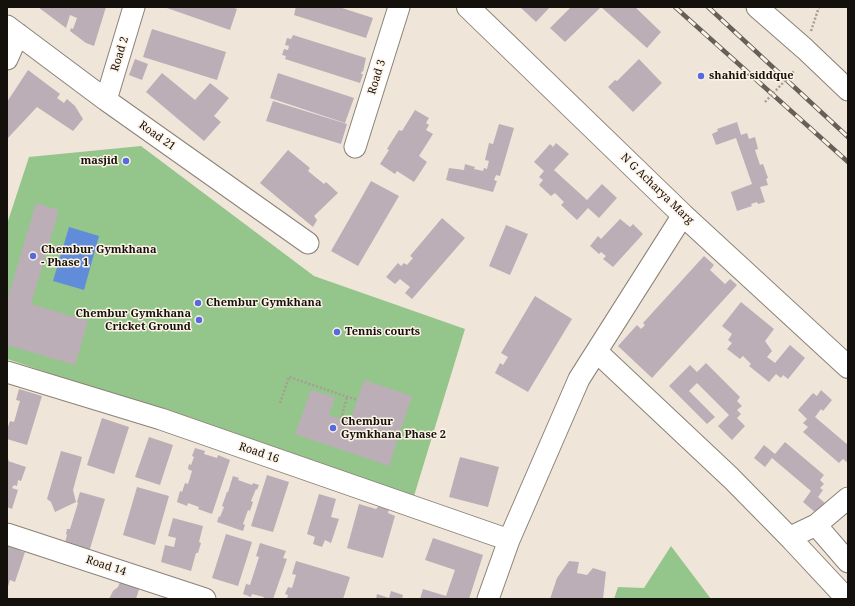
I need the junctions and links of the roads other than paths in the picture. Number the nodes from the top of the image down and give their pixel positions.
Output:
1 (134, 7) edge
2 (399, 7) edge
3 (468, 7) edge
4 (757, 7) edge
5 (10, 42) edge
6 (848, 90) edge
7 (106, 100) junction
8 (354, 147) dead end
9 (684, 215) junction
10 (308, 243) dead end
11 (597, 352) junction
12 (848, 367) edge
13 (7, 372) edge
14 (848, 498) edge
15 (816, 524) junction
16 (7, 534) edge
17 (509, 540) junction
18 (792, 540) junction
19 (848, 562) edge
20 (205, 599) edge
21 (488, 599) edge
22 (847, 599) edge

1 - 7 street, Road 2
2 - 8 street, Road 3
3 - 9 main road, N G Acharya Marg
4 - 6 street
5 - 7 street, Road 21
7 - 10 street, Road 21
9 - 11 street
9 - 12 main road, N G Acharya Marg
11 - 17 street
11 - 18 street
13 - 17 street, Road 16
14 - 15 street
15 - 18 street
15 - 19 street
16 - 20 street, Road 14
17 - 21 street
18 - 22 street

